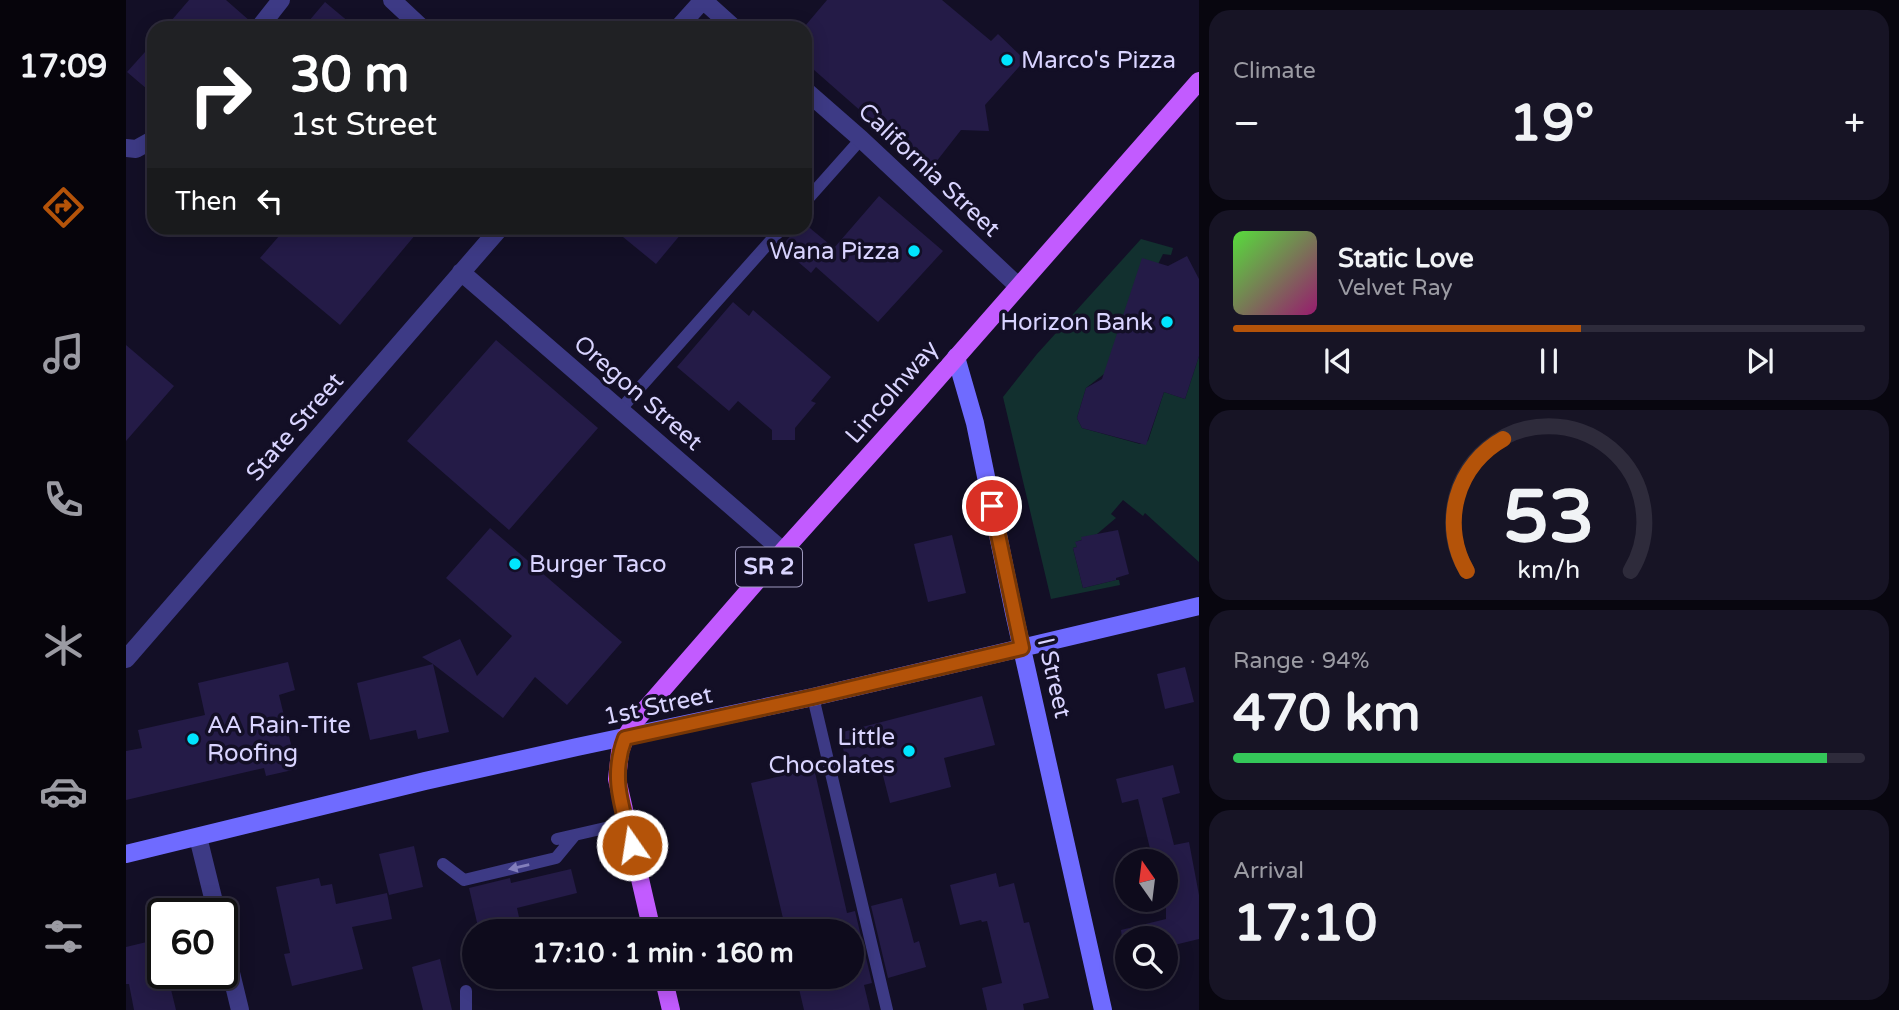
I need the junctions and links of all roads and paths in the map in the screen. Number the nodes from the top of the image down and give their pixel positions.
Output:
1 (281, 0) edge
2 (392, 0) edge
3 (703, 0) edge
4 (264, 21) edge
5 (414, 21) edge
6 (684, 21) edge
7 (726, 21) edge
8 (1199, 81) edge
9 (812, 96) edge
10 (861, 139) junction
11 (147, 143) edge
12 (126, 148) edge
13 (812, 194) edge
14 (494, 235) edge
15 (776, 235) edge
16 (461, 272) junction
17 (1018, 286) junction
18 (956, 357) junction
19 (620, 410) junction
20 (783, 551) junction
21 (1199, 606) edge
22 (1022, 648) junction
23 (126, 659) edge
24 (813, 697) junction
25 (625, 738) junction
26 (626, 823) junction
27 (575, 835) junction
28 (198, 837) junction
29 (557, 839) dead end
30 (126, 854) edge
31 (443, 863) dead end
32 (213, 898) edge
33 (649, 919) edge
34 (235, 989) edge
35 (666, 989) edge
36 (466, 990) dead end
37 (240, 1010) edge
38 (466, 1010) edge
39 (671, 1010) edge
40 (887, 1010) edge
41 (1103, 1010) edge

1 - 4 street
2 - 5 street
3 - 6 street
3 - 7 street
8 - 17 main road, Lincolnway / SR 2
9 - 10 street, California Street
10 - 13 lane
10 - 17 street, California Street
11 - 12 street
14 - 16 street, State Street
15 - 19 lane
16 - 19 street, Oregon Street
16 - 23 street, State Street
17 - 18 main road, Lincolnway / SR 2
18 - 20 main road, Lincolnway / SR 2
18 - 22 street, I Street
19 - 20 street, Oregon Street
20 - 25 main road, Lincolnway / SR 2
21 - 22 street, 1st Street
22 - 24 street, 1st Street
22 - 41 street, I Street
24 - 25 street, 1st Street
24 - 40 lane
25 - 26 main road, SR 2
25 - 28 street, 1st Street
26 - 27 lane
26 - 33 main road, SR 2
27 - 29 lane
27 -> 31 lane
28 - 30 street, 1st Street
28 - 32 street
34 - 37 street
35 - 39 main road
36 - 38 lane

